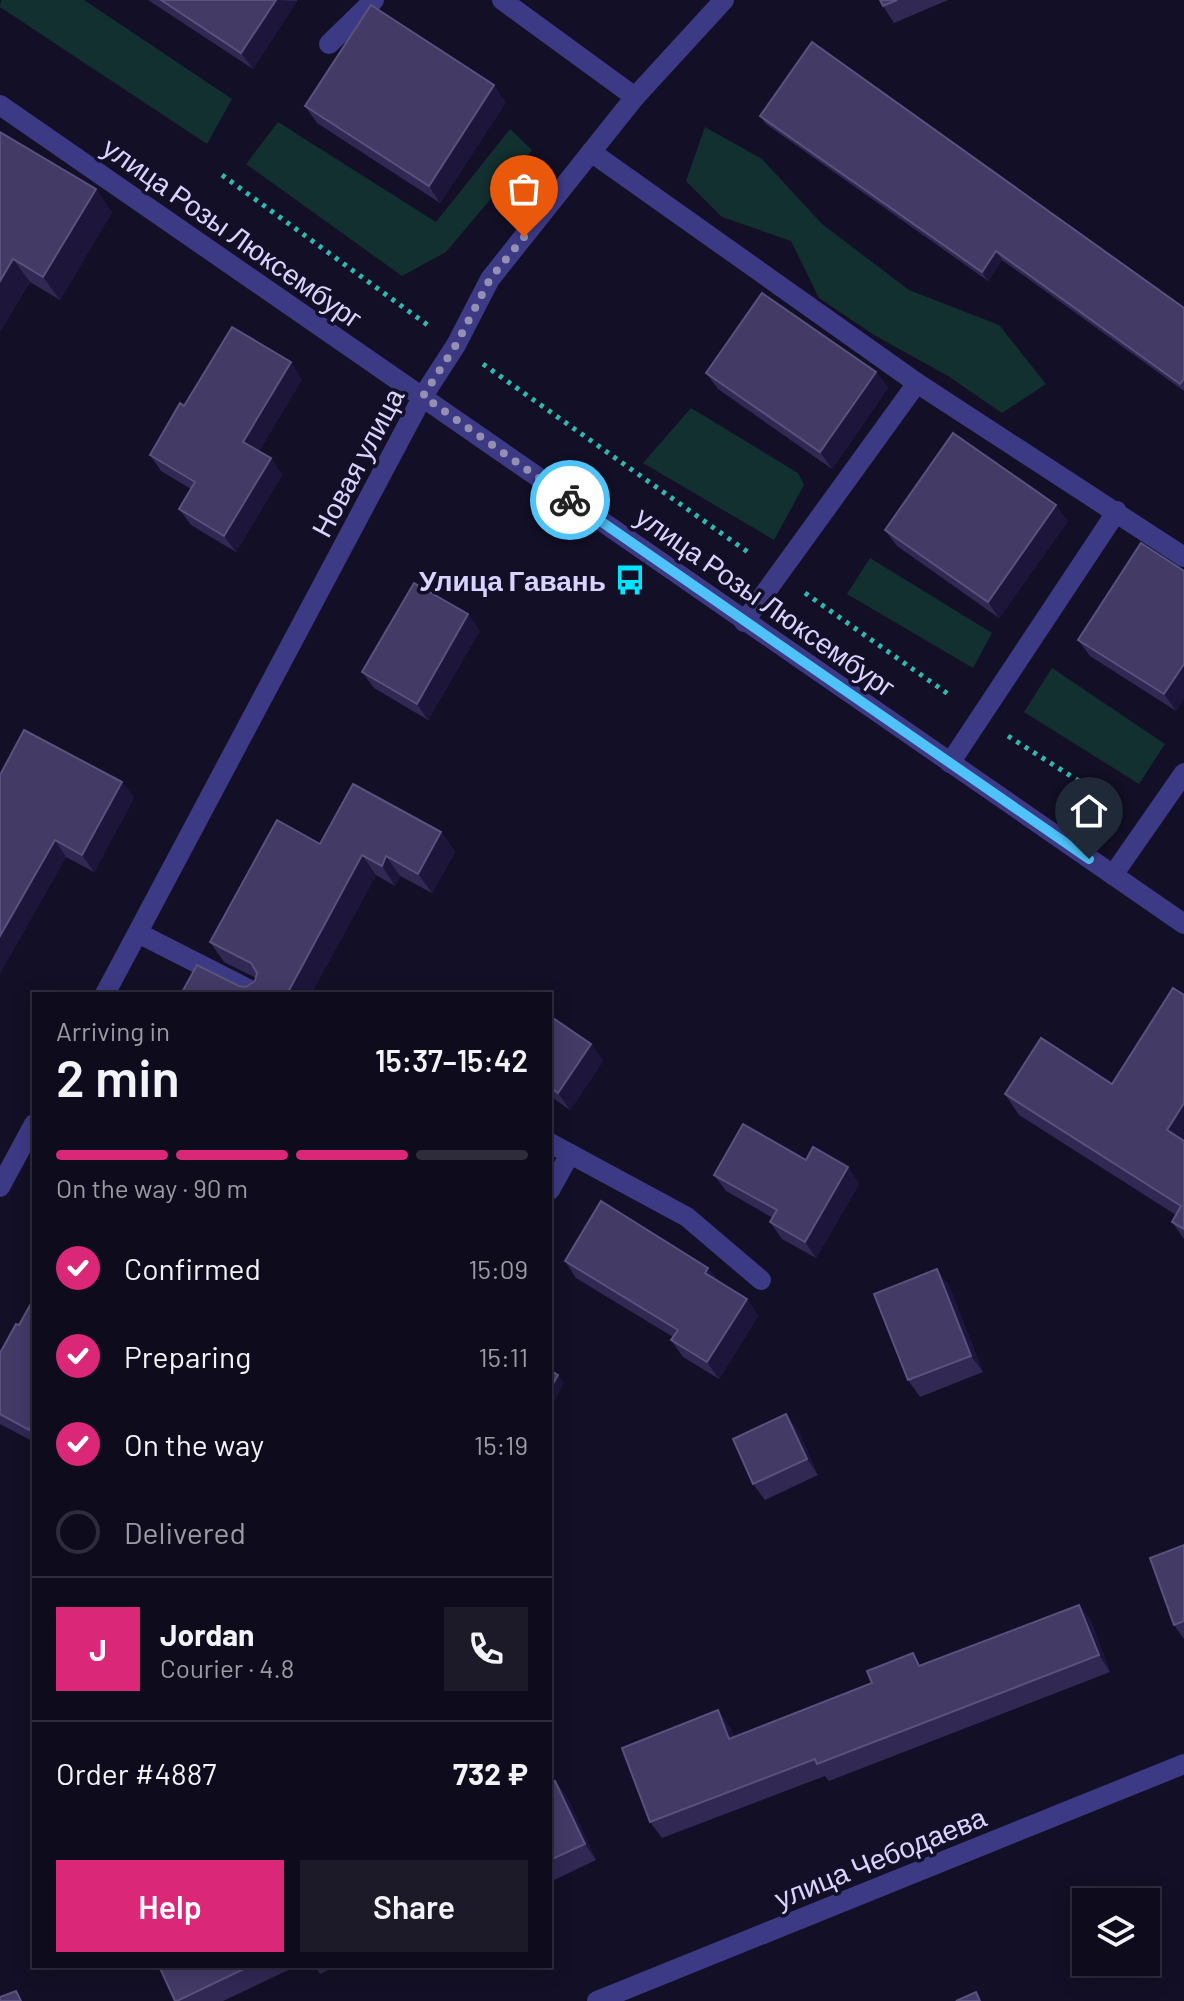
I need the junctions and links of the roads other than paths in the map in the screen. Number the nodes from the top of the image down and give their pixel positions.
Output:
1 (374, 0) edge
2 (502, 0) edge
3 (724, 0) edge
4 (329, 44) dead end
5 (635, 97) junction
6 (0, 105) edge
7 (591, 152) junction
8 (917, 383) junction
9 (423, 396) junction
10 (1117, 511) junction
11 (1184, 557) edge
12 (744, 622) junction
13 (950, 763) junction
14 (1184, 773) edge
15 (1113, 875) junction
16 (1184, 924) edge
17 (138, 933) junction
18 (106, 992) edge
19 (254, 992) edge
20 (32, 1128) edge
21 (552, 1144) edge
22 (570, 1154) junction
23 (552, 1186) edge
24 (0, 1187) edge
25 (761, 1280) dead end
26 (1184, 1764) edge
27 (597, 2001) edge

1 - 4 street
2 - 5 street
3 - 5 street, Новая улица
5 - 7 street, Новая улица
6 - 9 street, улица Розы Люксембург
7 - 8 street
7 - 9 street, Новая улица
8 - 10 street
8 - 12 street
9 - 12 street, улица Розы Люксембург
9 - 17 street, Новая улица
10 - 11 street
10 - 13 street
12 - 13 street, улица Розы Люксембург
13 - 15 street, улица Розы Люксембург
14 - 15 street
15 - 16 street, улица Розы Люксембург
17 - 18 street, Новая улица
17 - 19 street
20 - 24 street
21 - 22 street
22 - 23 street
22 - 25 street
26 - 27 street, улица Чебодаева

